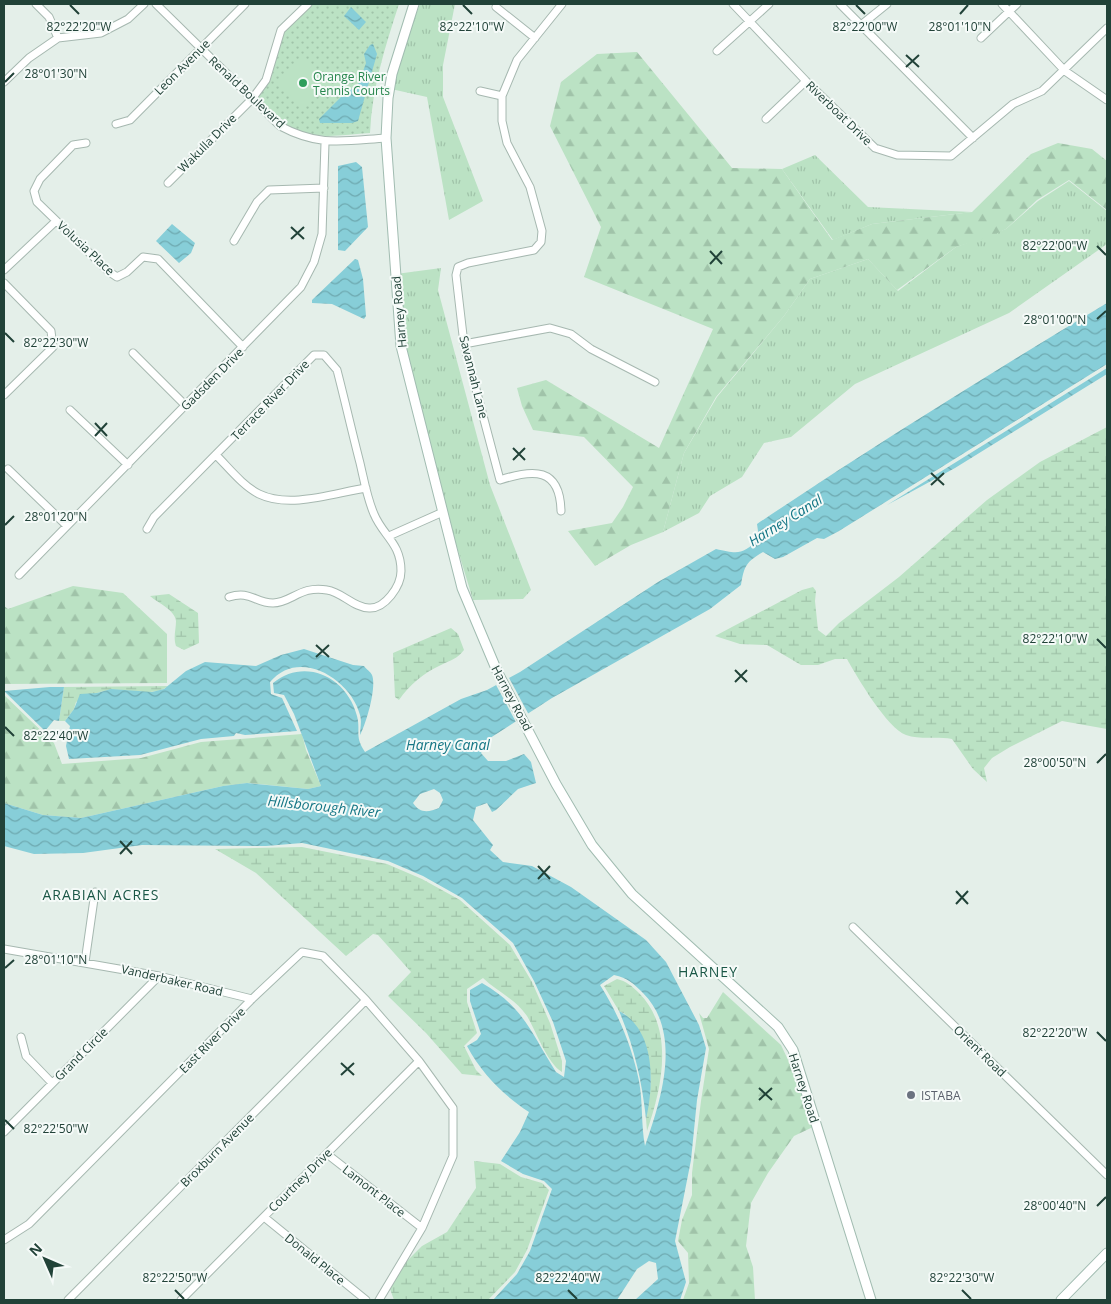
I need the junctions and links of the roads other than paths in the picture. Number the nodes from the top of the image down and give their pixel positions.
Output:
1 (36, 4) edge
2 (144, 4) edge
3 (156, 4) edge
4 (245, 4) edge
5 (308, 4) edge
6 (414, 4) edge
7 (562, 4) edge
8 (733, 4) edge
9 (769, 4) edge
10 (840, 4) edge
11 (887, 4) edge
12 (1002, 4) edge
13 (1017, 4) edge
14 (496, 7) dead end
15 (1010, 11) junction
16 (751, 22) junction
17 (861, 25) junction
18 (1107, 28) edge
19 (58, 38) junction
20 (534, 38) junction
21 (981, 38) dead end
22 (201, 48) junction
23 (717, 51) dead end
24 (1064, 71) junction
25 (806, 81) junction
26 (4, 82) edge
27 (480, 91) dead end
28 (502, 96) junction
29 (252, 99) junction
30 (1107, 100) edge
31 (766, 119) dead end
32 (116, 124) dead end
33 (386, 138) junction
34 (973, 138) junction
35 (86, 143) dead end
36 (325, 143) junction
37 (168, 183) dead end
38 (324, 188) junction
39 (56, 221) junction
40 (234, 241) dead end
41 (4, 270) edge
42 (4, 283) edge
43 (464, 344) junction
44 (243, 347) junction
45 (133, 353) dead end
46 (655, 382) dead end
47 (4, 395) edge
48 (186, 406) junction
49 (70, 410) dead end
50 (216, 456) junction
51 (128, 465) junction
52 (8, 469) dead end
53 (366, 488) junction
54 (443, 512) junction
55 (561, 512) dead end
56 (67, 526) junction
57 (147, 529) dead end
58 (389, 536) junction
59 (19, 575) dead end
60 (229, 597) dead end
61 (95, 892) dead end
62 (853, 927) dead end
63 (4, 949) edge
64 (85, 962) junction
65 (159, 976) junction
66 (252, 999) junction
67 (366, 1000) junction
68 (21, 1037) dead end
69 (419, 1061) junction
70 (52, 1083) junction
71 (4, 1132) edge
72 (327, 1154) junction
73 (1107, 1175) edge
74 (264, 1217) junction
75 (422, 1228) junction
76 (4, 1240) edge
77 (1107, 1253) edge
78 (68, 1300) edge
79 (181, 1300) edge
80 (366, 1300) edge
81 (379, 1300) edge
82 (871, 1300) edge
83 (1061, 1300) edge

1 - 19 street
2 - 19 street
3 - 22 street, Renald Boulevard
4 - 22 street, Leon Avenue
5 - 29 street, Wakulla Drive
6 - 33 street, Harney Road
7 - 20 street, Savannah Lane
8 - 16 street, Riverboat Drive
9 - 16 street
10 - 17 street
11 - 17 street
12 - 15 street
13 - 15 street
14 - 20 street
15 - 21 street
15 - 24 street
16 - 23 street
16 - 25 street, Riverboat Drive
17 - 34 street
18 - 24 street, Riverboat Drive
19 - 26 street
20 - 28 street, Savannah Lane
22 - 29 street, Renald Boulevard
22 - 32 street, Leon Avenue
24 - 30 street
24 - 34 street, Riverboat Drive
25 - 31 street
25 - 34 street, Riverboat Drive
27 - 28 street
28 - 43 street, Savannah Lane
29 - 36 street, Renald Boulevard
29 - 37 street, Wakulla Drive
33 - 36 street, Renald Boulevard
33 - 54 street, Harney Road
35 - 39 street, Volusia Place
36 - 38 street, Gadsden Drive
38 - 40 street
38 - 44 street, Gadsden Drive
39 - 41 street
39 - 44 street, Volusia Place
42 - 47 street
43 - 46 street
43 - 55 street, Savannah Lane
44 - 48 street, Gadsden Drive
45 - 48 street
48 - 51 street, Gadsden Drive
49 - 51 street
50 - 53 street
50 - 53 street, Terrace River Drive
50 - 57 street, Terrace River Drive
51 - 56 street, Gadsden Drive
52 - 56 street
53 - 58 street, Terrace River Drive
54 - 58 street
54 - 82 street, Harney Road
56 - 59 street, Gadsden Drive
58 - 60 street, Terrace River Drive
61 - 64 street
62 - 73 street, Orient Road
63 - 64 street, Vanderbaker Road
64 - 65 street, Vanderbaker Road
65 - 66 street, Vanderbaker Road
65 - 70 street, Grand Circle
66 - 67 street, East River Drive
66 - 76 street, East River Drive
67 - 69 street, East River Drive
67 - 78 street, Broxburn Avenue
68 - 70 street
69 - 72 street, Courtney Drive
69 - 75 street, East River Drive
70 - 71 street, Grand Circle
72 - 74 street, Courtney Drive
72 - 75 street, Lamont Place
74 - 79 street, Courtney Drive
74 - 80 street, Donald Place
75 - 81 street, East River Drive
77 - 83 street

